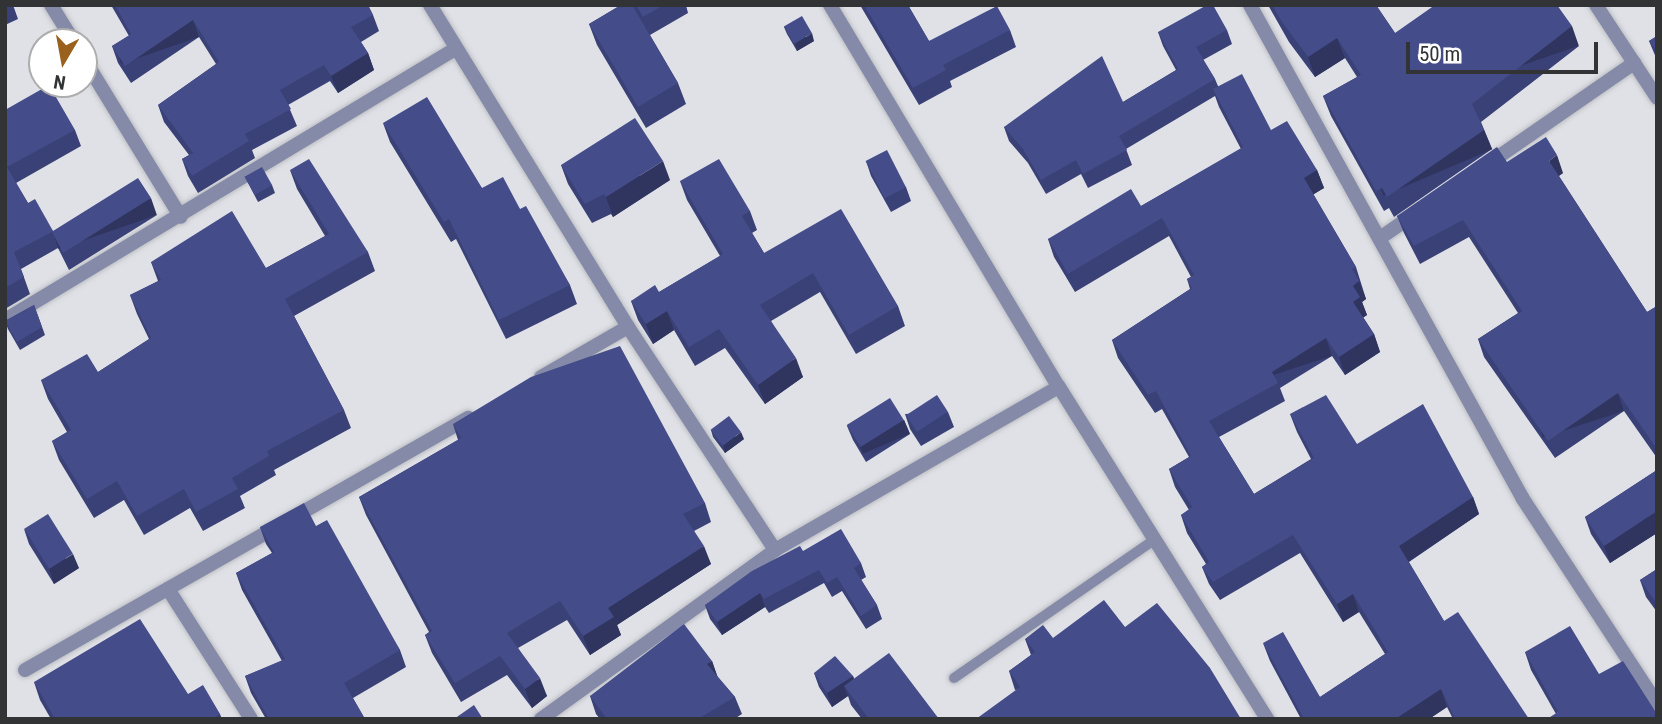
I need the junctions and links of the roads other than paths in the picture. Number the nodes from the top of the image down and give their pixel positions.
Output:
1 (51, 5) edge
2 (430, 5) edge
3 (830, 5) edge
4 (1250, 5) edge
5 (1597, 5) edge
6 (65, 28) edge
7 (455, 49) junction
8 (1634, 63) junction
9 (98, 82) edge
10 (1657, 97) edge
11 (1479, 170) edge
12 (1435, 200) edge
13 (181, 217) junction
14 (1380, 238) junction
15 (5, 320) edge
16 (628, 327) junction
17 (531, 383) edge
18 (1059, 387) junction
19 (482, 410) edge
20 (1154, 540) junction
21 (775, 550) junction
22 (167, 589) junction
23 (25, 670) dead end
24 (954, 678) dead end
25 (1657, 704) edge
26 (546, 717) edge
27 (251, 719) edge
28 (1267, 719) edge

1 - 6 street
2 - 7 street
3 - 18 street
4 - 14 street
5 - 8 street
7 - 13 street
7 - 16 street
8 - 10 street
8 - 11 street
9 - 13 street
12 - 14 street
13 - 15 street
14 - 25 street
16 - 17 street
16 - 21 street
18 - 20 street
18 - 21 street
19 - 22 street
20 - 24 lane
20 - 28 street
21 - 26 street
22 - 23 street
22 - 27 street

